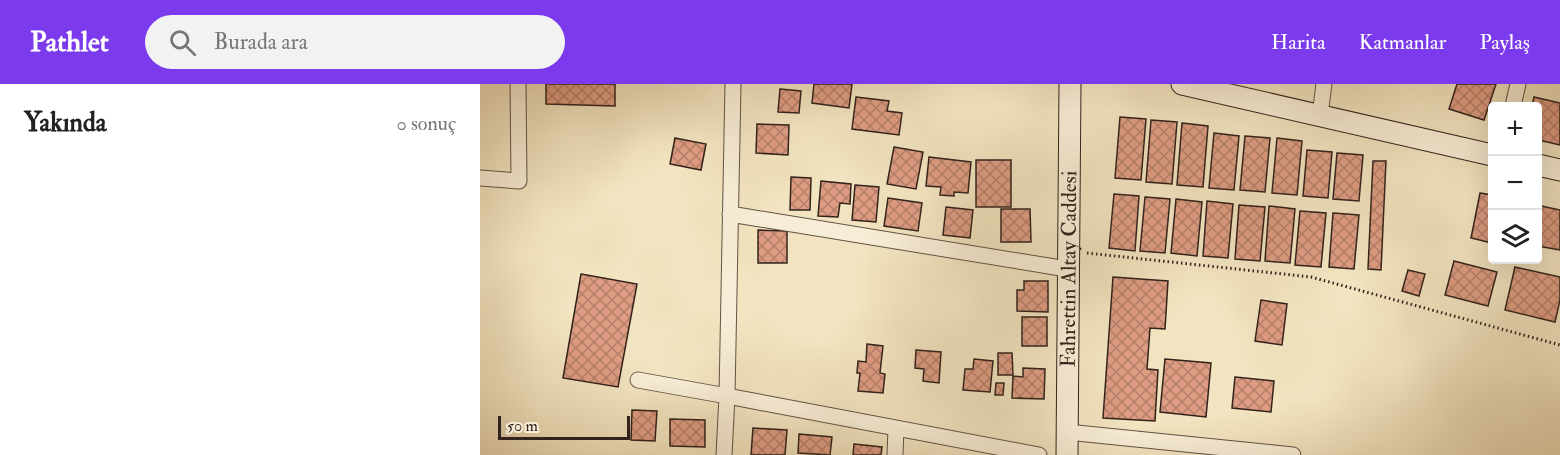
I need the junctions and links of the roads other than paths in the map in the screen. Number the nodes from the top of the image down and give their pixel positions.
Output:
1 (518, 84) edge
2 (733, 84) edge
3 (1070, 84) edge
4 (1182, 84) edge
5 (1324, 84) edge
6 (1518, 84) edge
7 (1514, 102) edge
8 (1320, 116) junction
9 (1488, 154) edge
10 (1542, 166) edge
11 (1560, 170) edge
12 (480, 178) edge
13 (730, 214) junction
14 (1067, 260) junction
15 (638, 380) dead end
16 (727, 396) junction
17 (896, 428) junction
18 (1066, 432) junction
19 (724, 455) edge
20 (895, 455) edge
21 (1039, 455) edge
22 (1066, 455) edge
23 (1293, 455) edge

1 - 12 street
2 - 13 street
3 - 14 street, Fahrettin Altay Caddesi
4 - 8 street
5 - 8 street
6 - 7 street
8 - 9 street
10 - 11 street
13 - 14 street
13 - 16 street
14 - 18 street, Fahrettin Altay Caddesi
15 - 16 street
16 - 17 street
16 - 19 street
17 - 20 street
17 - 21 street
18 - 22 street, Fahrettin Altay Caddesi
18 - 23 street

